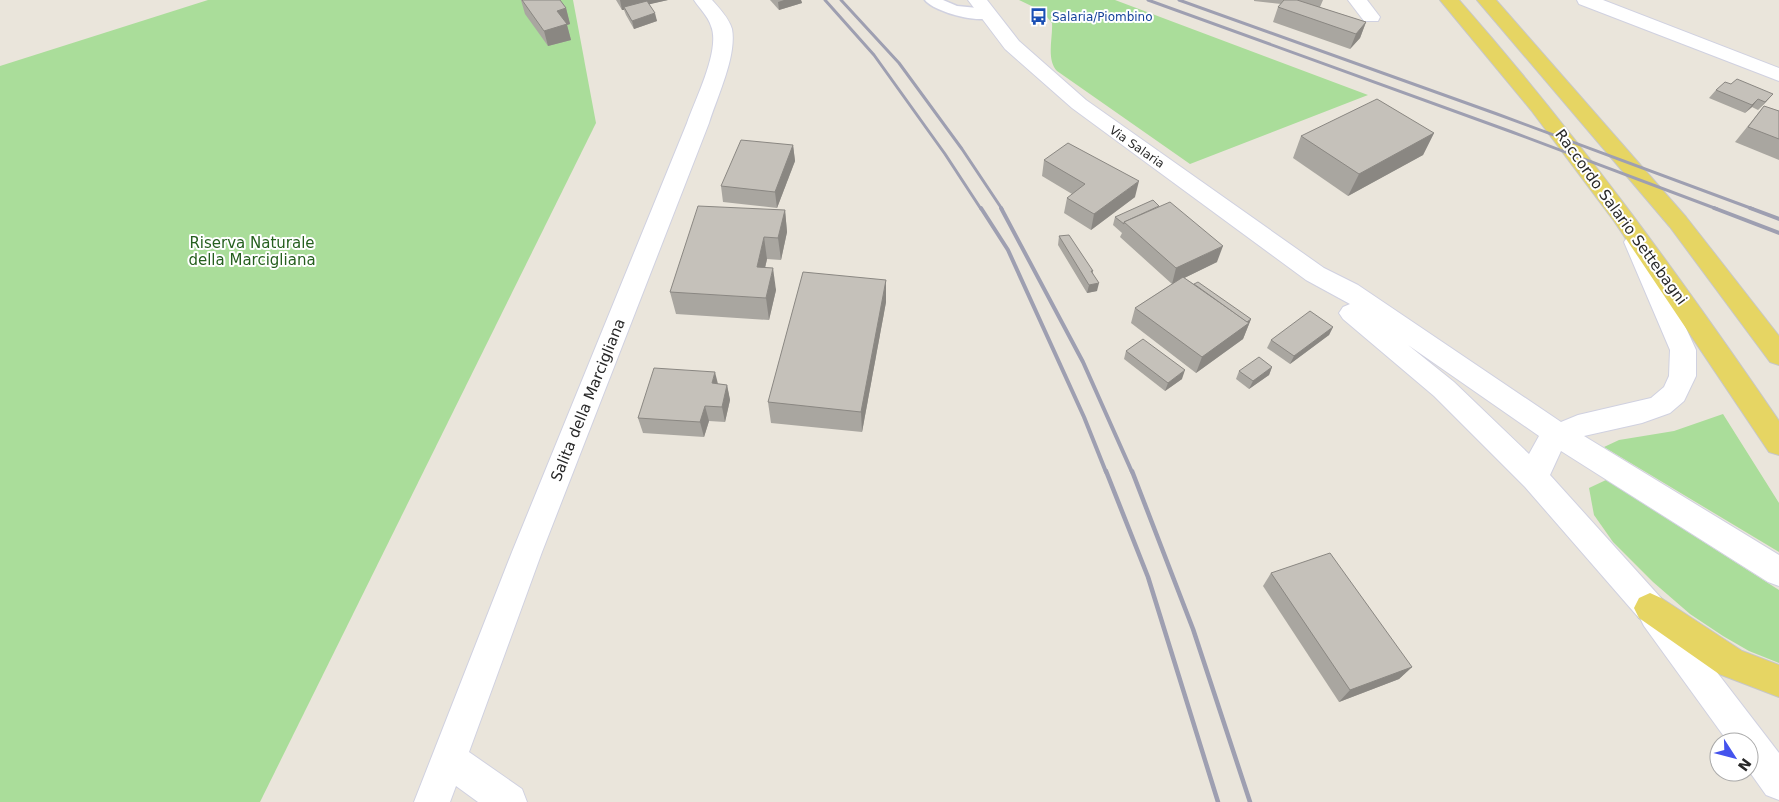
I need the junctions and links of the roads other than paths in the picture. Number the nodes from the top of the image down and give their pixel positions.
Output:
1 (703, 0) edge
2 (933, 0) edge
3 (1357, 0) edge
4 (1449, 0) edge
5 (1486, 0) edge
6 (1586, 0) edge
7 (982, 7) edge
8 (1371, 17) dead end
9 (1779, 74) edge
10 (1629, 227) junction
11 (1315, 274) junction
12 (1779, 355) edge
13 (1558, 435) junction
14 (1779, 444) edge
15 (1535, 478) junction
16 (1779, 572) edge
17 (1650, 608) junction
18 (1779, 681) edge
19 (448, 759) junction
20 (1779, 782) edge
21 (432, 802) edge
22 (509, 802) edge

1 - 19 street, Salita della Marcigliana
2 - 7 lane
3 - 8 street
4 - 10 main road, Raccordo Salario Settebagni
5 - 12 main road, Raccordo Salario Settebagni
6 - 9 street
7 - 11 street, Via Salaria
10 - 13 street
10 - 14 main road, Raccordo Salario Settebagni
11 - 13 street
11 - 15 street
13 - 15 street
13 - 16 street
15 - 17 street
17 - 18 main road
17 - 20 street
19 - 21 street, Salita della Marcigliana
19 - 22 street

